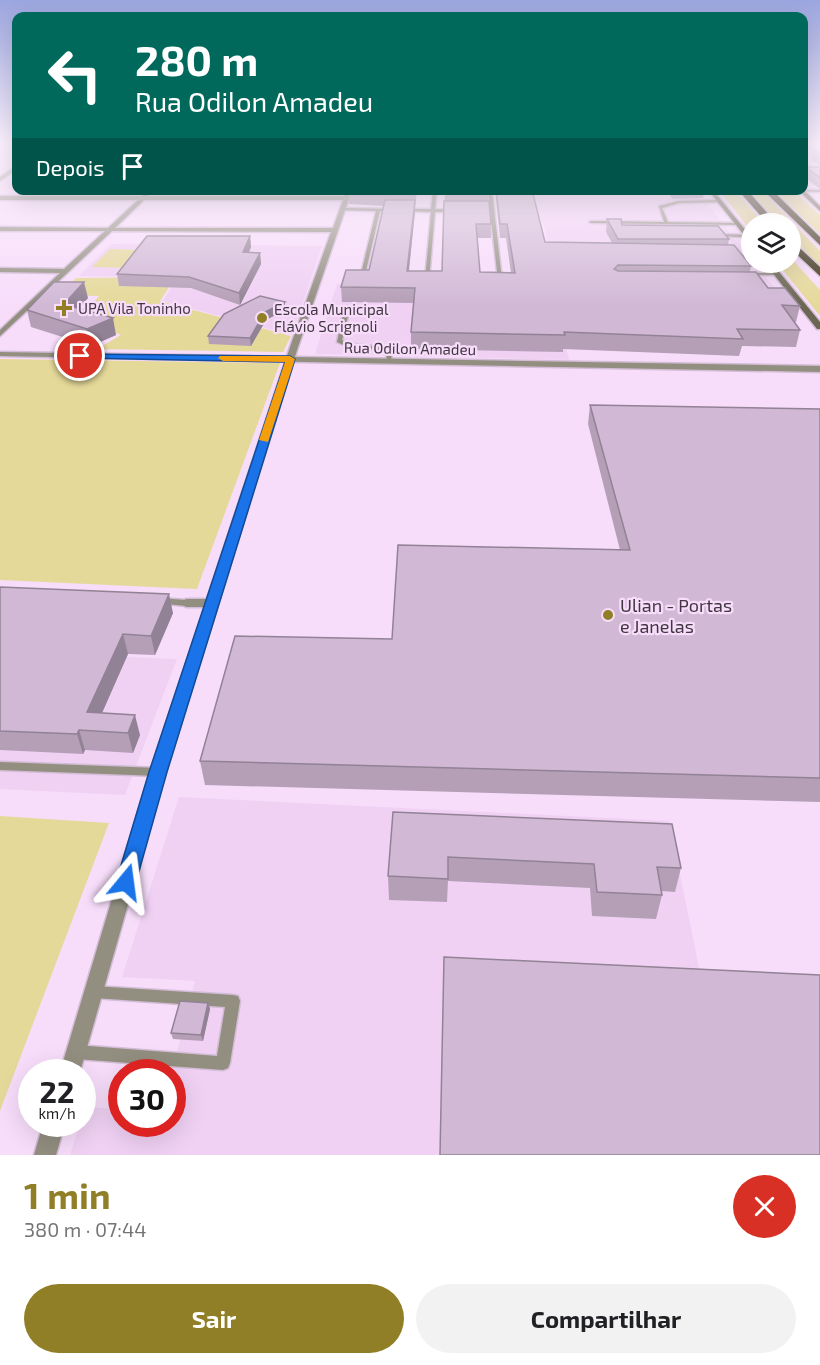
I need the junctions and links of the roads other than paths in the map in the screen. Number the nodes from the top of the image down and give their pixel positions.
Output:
1 (0, 198) edge
2 (143, 198) junction
3 (434, 198) edge
4 (491, 198) edge
5 (716, 198) edge
6 (749, 198) edge
7 (775, 198) edge
8 (808, 198) edge
9 (345, 199) edge
10 (719, 201) junction
11 (820, 209) edge
12 (378, 210) junction
13 (432, 210) junction
14 (492, 211) junction
15 (763, 213) edge
16 (591, 222) dead end
17 (666, 223) junction
18 (736, 224) junction
19 (0, 229) edge
20 (112, 229) junction
21 (333, 230) junction
22 (741, 230) edge
23 (704, 235) edge
24 (741, 236) edge
25 (820, 242) edge
26 (801, 253) edge
27 (731, 256) edge
28 (741, 256) edge
29 (0, 270) edge
30 (67, 271) junction
31 (820, 273) edge
32 (755, 274) joint
33 (777, 274) joint
34 (362, 278) edge
35 (427, 280) edge
36 (500, 280) edge
37 (757, 282) edge
38 (347, 308) dead end
39 (820, 327) edge
40 (0, 334) edge
41 (0, 354) edge
42 (290, 359) junction
43 (389, 361) junction
44 (820, 369) edge
45 (151, 601) edge
46 (186, 603) joint
47 (212, 603) junction
48 (0, 766) edge
49 (158, 772) junction
50 (94, 993) junction
51 (76, 1052) junction
52 (74, 1059) edge
53 (50, 1137) edge
54 (45, 1155) edge

1 - 2 street
2 - 9 street
2 - 20 street
3 - 13 lane
4 - 14 lane
5 - 10 main road
6 - 15 highway
7 - 25 highway
8 - 11 main road
9 - 12 lane
9 - 21 street
10 - 17 lane
10 - 18 main road
12 - 13 lane
12 - 34 lane
13 - 14 lane
13 - 35 lane
14 - 36 lane
16 - 17 lane
17 - 18 lane
18 - 22 main road
19 - 20 street
20 - 21 street
20 - 30 street
21 - 42 street
23 - 24 lane
26 - 31 highway
27 - 28 lane
29 - 30 street
30 - 40 street
32 - 33 lane
32 - 37 lane
33 - 39 main road
38 - 43 lane
41 - 42 street, Rua Odilon Amadeu
42 - 43 street, Rua Odilon Amadeu
42 - 47 street
43 - 44 street, Rua Odilon Amadeu
45 - 46 lane
46 - 47 street
47 - 49 street
48 - 49 lane
49 - 50 street
50 - 51 street
50 - 51 lane
51 - 52 street
53 - 54 street

